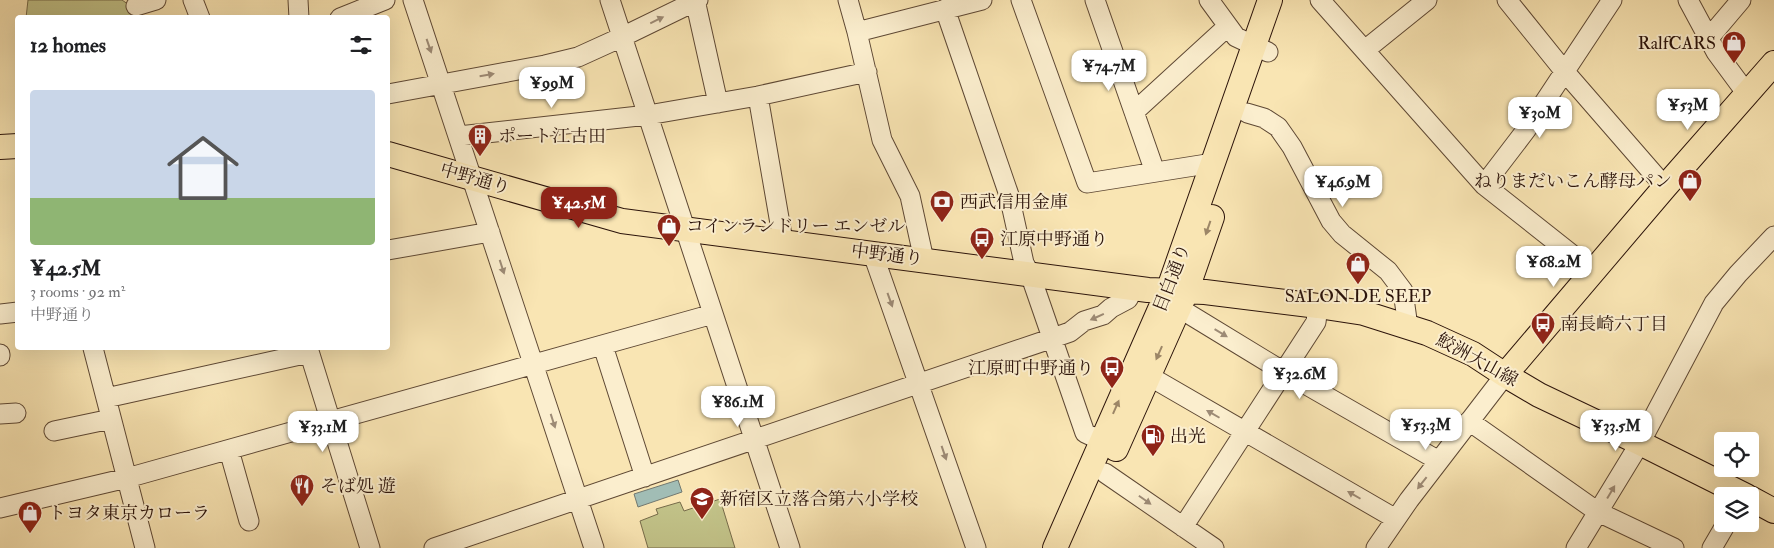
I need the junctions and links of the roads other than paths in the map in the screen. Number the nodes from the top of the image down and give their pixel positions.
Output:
1 (156, 0) edge
2 (194, 0) edge
3 (298, 0) edge
4 (385, 0) edge
5 (414, 0) edge
6 (610, 0) edge
7 (848, 0) edge
8 (982, 0) edge
9 (1021, 0) edge
10 (1095, 0) edge
11 (1209, 0) edge
12 (1270, 0) edge
13 (1286, 0) edge
14 (1320, 0) edge
15 (1427, 0) edge
16 (1506, 0) edge
17 (1612, 0) edge
18 (1688, 0) edge
19 (1741, 0) edge
20 (696, 1) edge
21 (133, 8) edge
22 (914, 8) edge
23 (945, 9) junction
24 (199, 15) edge
25 (299, 15) edge
26 (348, 15) edge
27 (1228, 26) junction
28 (857, 32) junction
29 (622, 37) junction
30 (1708, 39) junction
31 (1261, 49) junction
32 (1365, 50) junction
33 (1773, 65) edge
34 (867, 72) junction
35 (1565, 72) junction
36 (442, 83) junction
37 (390, 94) edge
38 (1747, 94) junction
39 (758, 96) junction
40 (718, 103) junction
41 (1134, 112) junction
42 (1247, 113) junction
43 (648, 115) junction
44 (459, 136) junction
45 (15, 146) edge
46 (0, 148) edge
47 (390, 155) edge
48 (1213, 163) junction
49 (1155, 172) junction
50 (473, 178) junction
51 (1484, 185) junction
52 (1665, 187) junction
53 (686, 229) junction
54 (490, 232) junction
55 (1774, 236) edge
56 (783, 241) junction
57 (390, 250) edge
58 (874, 254) junction
59 (924, 260) junction
60 (1594, 272) junction
61 (1030, 274) junction
62 (1134, 288) junction
63 (1178, 297) junction
64 (1318, 306) junction
65 (15, 312) edge
66 (0, 314) edge
67 (713, 314) junction
68 (1408, 327) junction
69 (1053, 338) junction
70 (603, 346) junction
71 (94, 350) edge
72 (308, 350) edge
73 (535, 365) junction
74 (1284, 372) junction
75 (1149, 376) junction
76 (1505, 376) junction
77 (919, 383) junction
78 (106, 398) junction
79 (112, 419) junction
80 (331, 421) junction
81 (1469, 421) junction
82 (54, 431) dead end
83 (1245, 432) junction
84 (754, 440) junction
85 (1102, 441) junction
86 (1640, 443) junction
87 (229, 450) junction
88 (1439, 461) junction
89 (1105, 473) junction
90 (645, 477) junction
91 (126, 478) junction
92 (1727, 487) edge
93 (578, 499) junction
94 (1759, 503) edge
95 (0, 508) edge
96 (1774, 510) edge
97 (1598, 512) junction
98 (1396, 519) junction
99 (249, 521) dead end
100 (1183, 527) junction
101 (1721, 532) edge
102 (145, 548) edge
103 (370, 548) edge
104 (434, 548) edge
105 (594, 548) edge
106 (790, 548) edge
107 (976, 548) edge
108 (1055, 548) edge
109 (1071, 548) edge
110 (1214, 548) edge
111 (1376, 548) edge
112 (1576, 548) edge
113 (1674, 548) edge
114 (1712, 548) edge

1 - 21 street
2 - 24 street
3 - 25 street
4 - 26 street
5 -> 36 street
6 - 29 street
7 - 28 street
8 - 23 street
9 - 49 street
10 - 41 street
11 - 27 street
12 - 31 main road, 目白通り
13 - 31 main road, 目白通り
14 - 32 street
15 - 32 street
16 - 35 street
17 - 35 street
18 - 30 street
19 - 30 street
29 -> 20 street
20 - 40 street
22 - 23 street
22 - 28 street
23 - 61 street
27 - 31 street
27 - 41 street
28 - 34 street
36 -> 29 street
29 - 43 street
30 - 38 street
31 - 42 main road, 目白通り
31 - 48 main road, 目白通り
32 - 51 street
33 - 38 main road
34 - 39 street
34 - 59 street
35 - 51 street
35 - 52 street
36 - 37 street
36 - 44 street
38 - 52 main road
39 - 40 street
39 - 56 street
40 - 43 street
41 - 49 street
42 -> 63 main road, 目白通り
42 - 68 street
43 - 44 street
43 - 53 street
44 - 50 street
45 - 46 main road
47 - 50 main road, 中野通り
48 - 49 street
48 - 63 main road, 目白通り
50 - 53 main road, 中野通り
50 - 54 street
51 - 60 street
52 - 60 main road
53 - 56 main road, 中野通り
53 - 67 street
54 - 57 street
54 -> 73 street
55 - 86 street
56 - 58 main road, 中野通り
58 - 59 main road, 中野通り
58 -> 77 street
59 - 61 main road, 中野通り
60 - 76 main road
61 - 62 main road, 中野通り
61 - 69 street
62 - 63 main road, 中野通り
62 -> 69 street
63 - 64 main road, 鮫洲大山線
63 -> 74 street
63 -> 75 main road, 目白通り
85 -> 63 main road, 目白通り
64 - 68 main road, 鮫洲大山線
64 - 74 street
65 - 66 street
67 - 70 street
67 - 84 street
68 - 76 main road, 鮫洲大山線
69 - 77 street
69 - 85 street
70 - 73 street
70 - 90 street
71 - 78 street
72 - 78 street
72 - 80 street
73 - 80 street
73 -> 93 street
74 - 83 street
74 - 88 street
83 -> 75 street
75 - 89 main road, 目白通り
76 - 81 street
76 - 86 main road, 鮫洲大山線
77 - 84 street
77 -> 107 street
78 - 79 street
79 - 82 street
79 - 91 street
80 - 87 street
80 - 103 street
81 - 88 street
81 - 97 street
98 -> 83 street
83 - 100 street
84 - 90 street
84 - 106 street
85 - 108 main road, 目白通り
86 - 92 main road, 鮫洲大山線
97 -> 86 street
87 - 91 street
87 - 99 street
88 -> 98 street
89 -> 100 street
89 - 109 main road, 目白通り
90 - 93 street
91 - 95 street
91 - 102 street
93 - 104 street
93 - 105 street
94 - 96 main road, 鮫洲大山線
97 - 112 street
97 - 113 street
98 - 111 street
100 - 110 street
101 - 114 street

